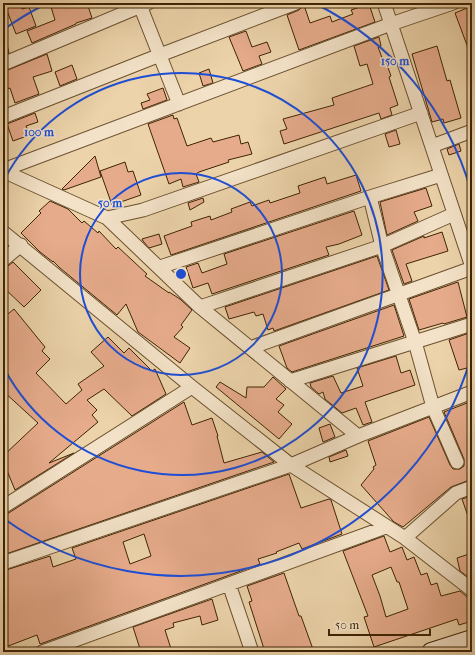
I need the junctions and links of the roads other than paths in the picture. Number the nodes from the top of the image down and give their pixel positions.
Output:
1 (296, 3) edge
2 (384, 3) edge
3 (453, 3) edge
4 (142, 4) edge
5 (391, 24) junction
6 (160, 54) junction
7 (3, 64) edge
8 (179, 104) junction
9 (420, 113) junction
10 (3, 117) edge
11 (472, 131) edge
12 (432, 146) junction
13 (3, 171) edge
14 (441, 175) junction
15 (370, 197) junction
16 (454, 214) junction
17 (106, 218) junction
18 (3, 232) edge
19 (21, 245) junction
20 (382, 246) junction
21 (3, 260) edge
22 (160, 267) junction
23 (472, 268) edge
24 (398, 294) junction
25 (200, 307) junction
26 (472, 324) edge
27 (415, 342) junction
28 (250, 348) junction
29 (290, 381) junction
30 (192, 387) junction
31 (472, 392) edge
32 (433, 407) junction
33 (358, 436) junction
34 (457, 462) dead end
35 (291, 465) junction
36 (472, 487) edge
37 (3, 507) edge
38 (386, 527) junction
39 (405, 538) junction
40 (3, 563) edge
41 (229, 584) junction
42 (472, 590) edge
43 (472, 639) edge
44 (42, 652) edge
45 (252, 652) edge
46 (431, 652) edge

1 - 6 street
2 - 5 street
3 - 5 street
4 - 6 street
4 - 7 street
5 - 8 street
5 - 9 street
6 - 8 street
6 - 10 street
8 - 13 street
9 - 12 street
9 - 17 street
11 - 12 street
12 - 14 street
13 - 17 street
14 - 15 street
14 - 16 street
15 - 20 street
15 - 22 street
16 - 20 street
16 - 23 street
17 - 22 street
18 - 19 street
19 - 21 street
19 - 30 street
20 - 24 street
20 - 25 street
22 - 25 street
23 - 24 street
24 - 27 street
24 - 28 street
25 - 28 street
26 - 27 street
27 - 29 street
27 - 32 street
28 - 29 street
29 - 33 street
30 - 35 street
30 - 37 street
31 - 32 street
32 - 33 street
32 - 34 street
33 - 35 street
35 - 38 street
35 - 40 street
36 - 39 street
38 - 39 street
38 - 41 street
39 - 42 street
41 - 44 street
41 - 45 street
43 - 46 street

